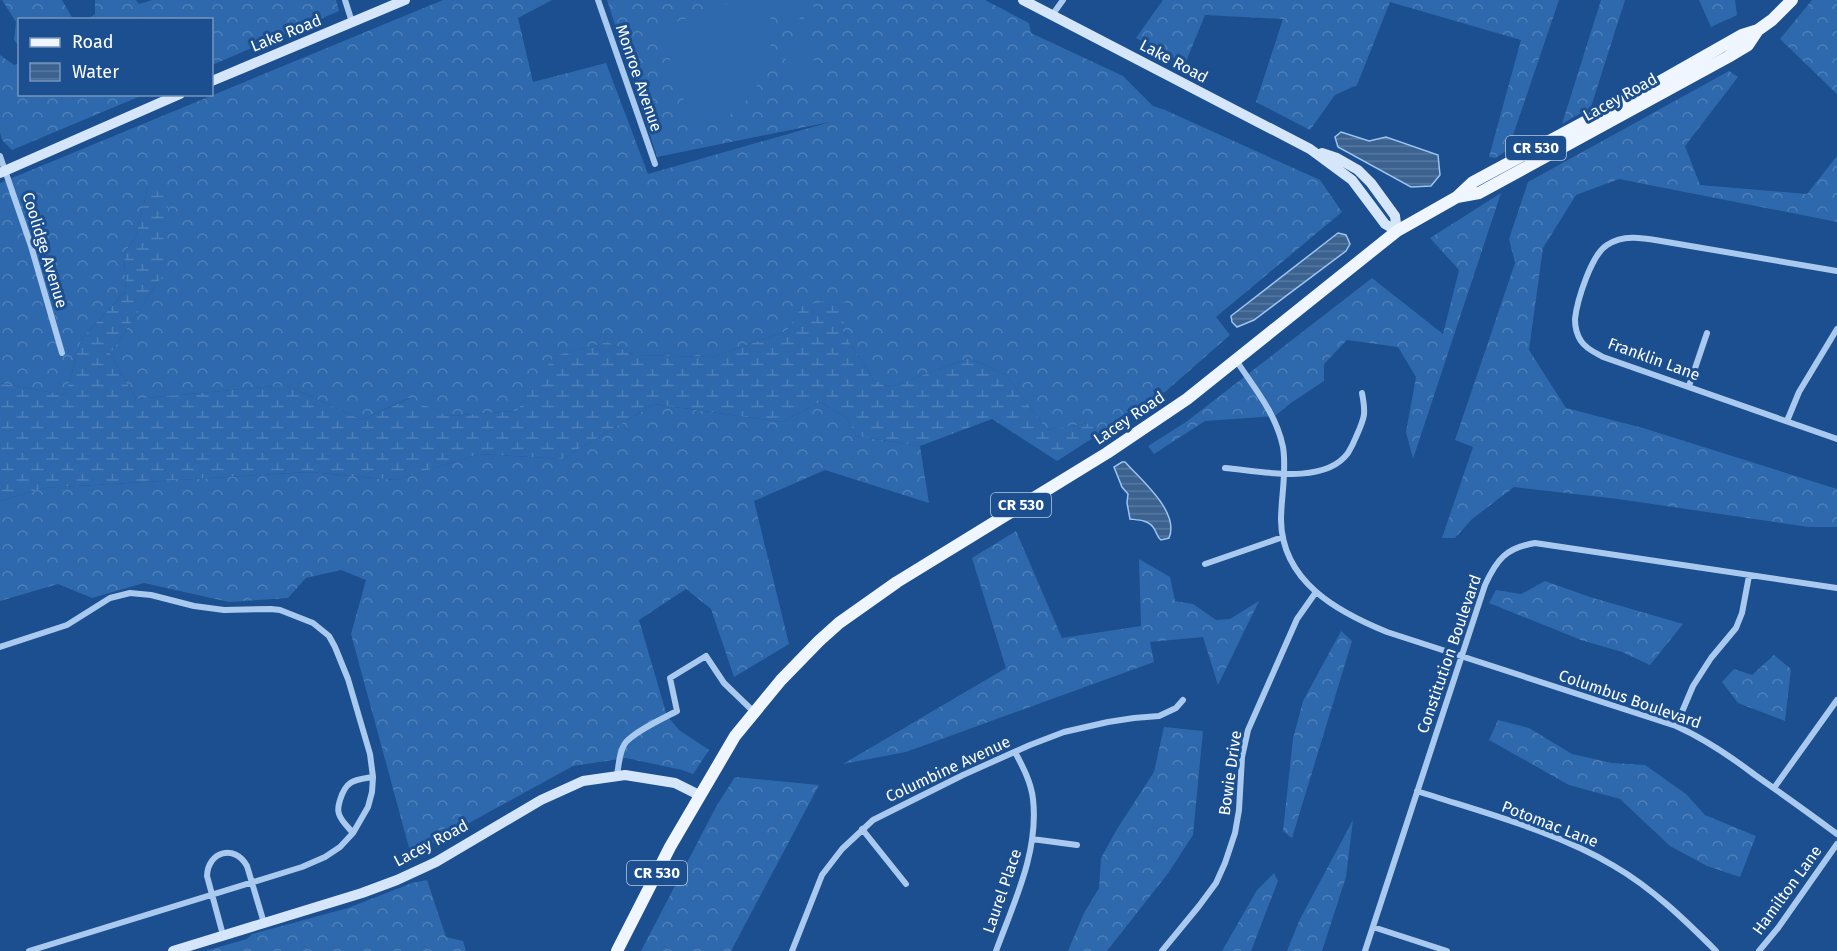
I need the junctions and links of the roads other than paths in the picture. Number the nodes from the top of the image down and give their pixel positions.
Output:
1 (345, 0) edge
2 (405, 0) edge
3 (598, 0) edge
4 (1023, 0) edge
5 (1063, 0) edge
6 (1792, 0) edge
7 (1053, 14) junction
8 (352, 22) junction
9 (213, 81) edge
10 (175, 96) edge
11 (0, 156) edge
12 (655, 164) dead end
13 (3, 172) edge
14 (1397, 231) junction
15 (1837, 271) edge
16 (1837, 329) edge
17 (1707, 333) dead end
18 (62, 353) dead end
19 (1236, 360) junction
20 (1689, 386) junction
21 (1362, 393) dead end
22 (1787, 421) junction
23 (1837, 439) edge
24 (1225, 468) dead end
25 (1283, 474) junction
26 (1283, 537) junction
27 (1205, 564) dead end
28 (1749, 576) junction
29 (1837, 588) edge
30 (1316, 592) junction
31 (0, 646) edge
32 (1461, 657) junction
33 (1183, 700) dead end
34 (1837, 700) edge
35 (754, 712) junction
36 (1676, 726) junction
37 (1016, 752) junction
38 (617, 776) junction
39 (373, 777) junction
40 (1774, 788) junction
41 (1417, 791) junction
42 (699, 795) junction
43 (862, 829) junction
44 (353, 833) junction
45 (1837, 834) edge
46 (1032, 839) junction
47 (1837, 844) edge
48 (1077, 845) dead end
49 (252, 883) junction
50 (906, 884) dead end
51 (213, 895) junction
52 (264, 923) junction
53 (1373, 927) junction
54 (223, 935) junction
55 (29, 951) edge
56 (172, 951) edge
57 (617, 951) edge
58 (792, 951) edge
59 (996, 951) edge
60 (1162, 951) edge
61 (1365, 951) edge
62 (1447, 951) edge
63 (1716, 951) edge
64 (1759, 951) edge

1 - 8 street
2 - 8 street, Lake Road
3 - 12 street, Monroe Avenue
4 - 7 street, Lake Road
5 - 7 street
6 - 14 main road, Lacey Road / CR 530
7 - 14 street, Lake Road
8 - 9 street, Lake Road
10 - 13 street
11 - 13 street, Coolidge Avenue
13 - 18 street, Coolidge Avenue
14 - 19 main road, Lacey Road / CR 530
15 - 20 street, Franklin Lane
16 - 22 street
17 - 20 street
19 - 25 street, Columbus Boulevard
19 - 35 main road, Lacey Road / CR 530
20 - 22 street, Franklin Lane
21 - 25 street
22 - 23 street, Franklin Lane
24 - 25 street
25 - 26 street, Columbus Boulevard
26 - 27 street
26 - 30 street, Columbus Boulevard
28 - 29 street, Constitution Boulevard
28 - 32 street, Constitution Boulevard
28 - 36 street
30 - 32 street, Columbus Boulevard
30 - 60 street, Bowie Drive
31 - 39 street
32 - 36 street, Columbus Boulevard
32 - 41 street, Constitution Boulevard
33 - 37 street, Columbine Avenue
34 - 40 street
35 - 38 street
35 - 42 main road, CR 530
36 - 40 street, Columbus Boulevard
37 - 43 street, Columbine Avenue
37 - 46 street, Laurel Place
38 - 42 street, Lacey Road
38 - 52 street, Lacey Road
39 - 44 street
39 - 44 street
40 - 45 street, Columbus Boulevard
41 - 53 street, Constitution Boulevard
41 - 63 street, Potomac Lane
42 - 57 main road, CR 530
43 - 50 street
43 - 58 street, Columbine Avenue
44 - 49 street
46 - 48 street, Laurel Place
46 - 59 street, Laurel Place
47 - 64 street, Hamilton Lane
49 - 51 street
49 - 51 street
49 - 52 street
51 - 54 street
51 - 55 street
52 - 54 street, Lacey Road
53 - 61 street, Constitution Boulevard
53 - 62 street
54 - 56 street, Lacey Road

